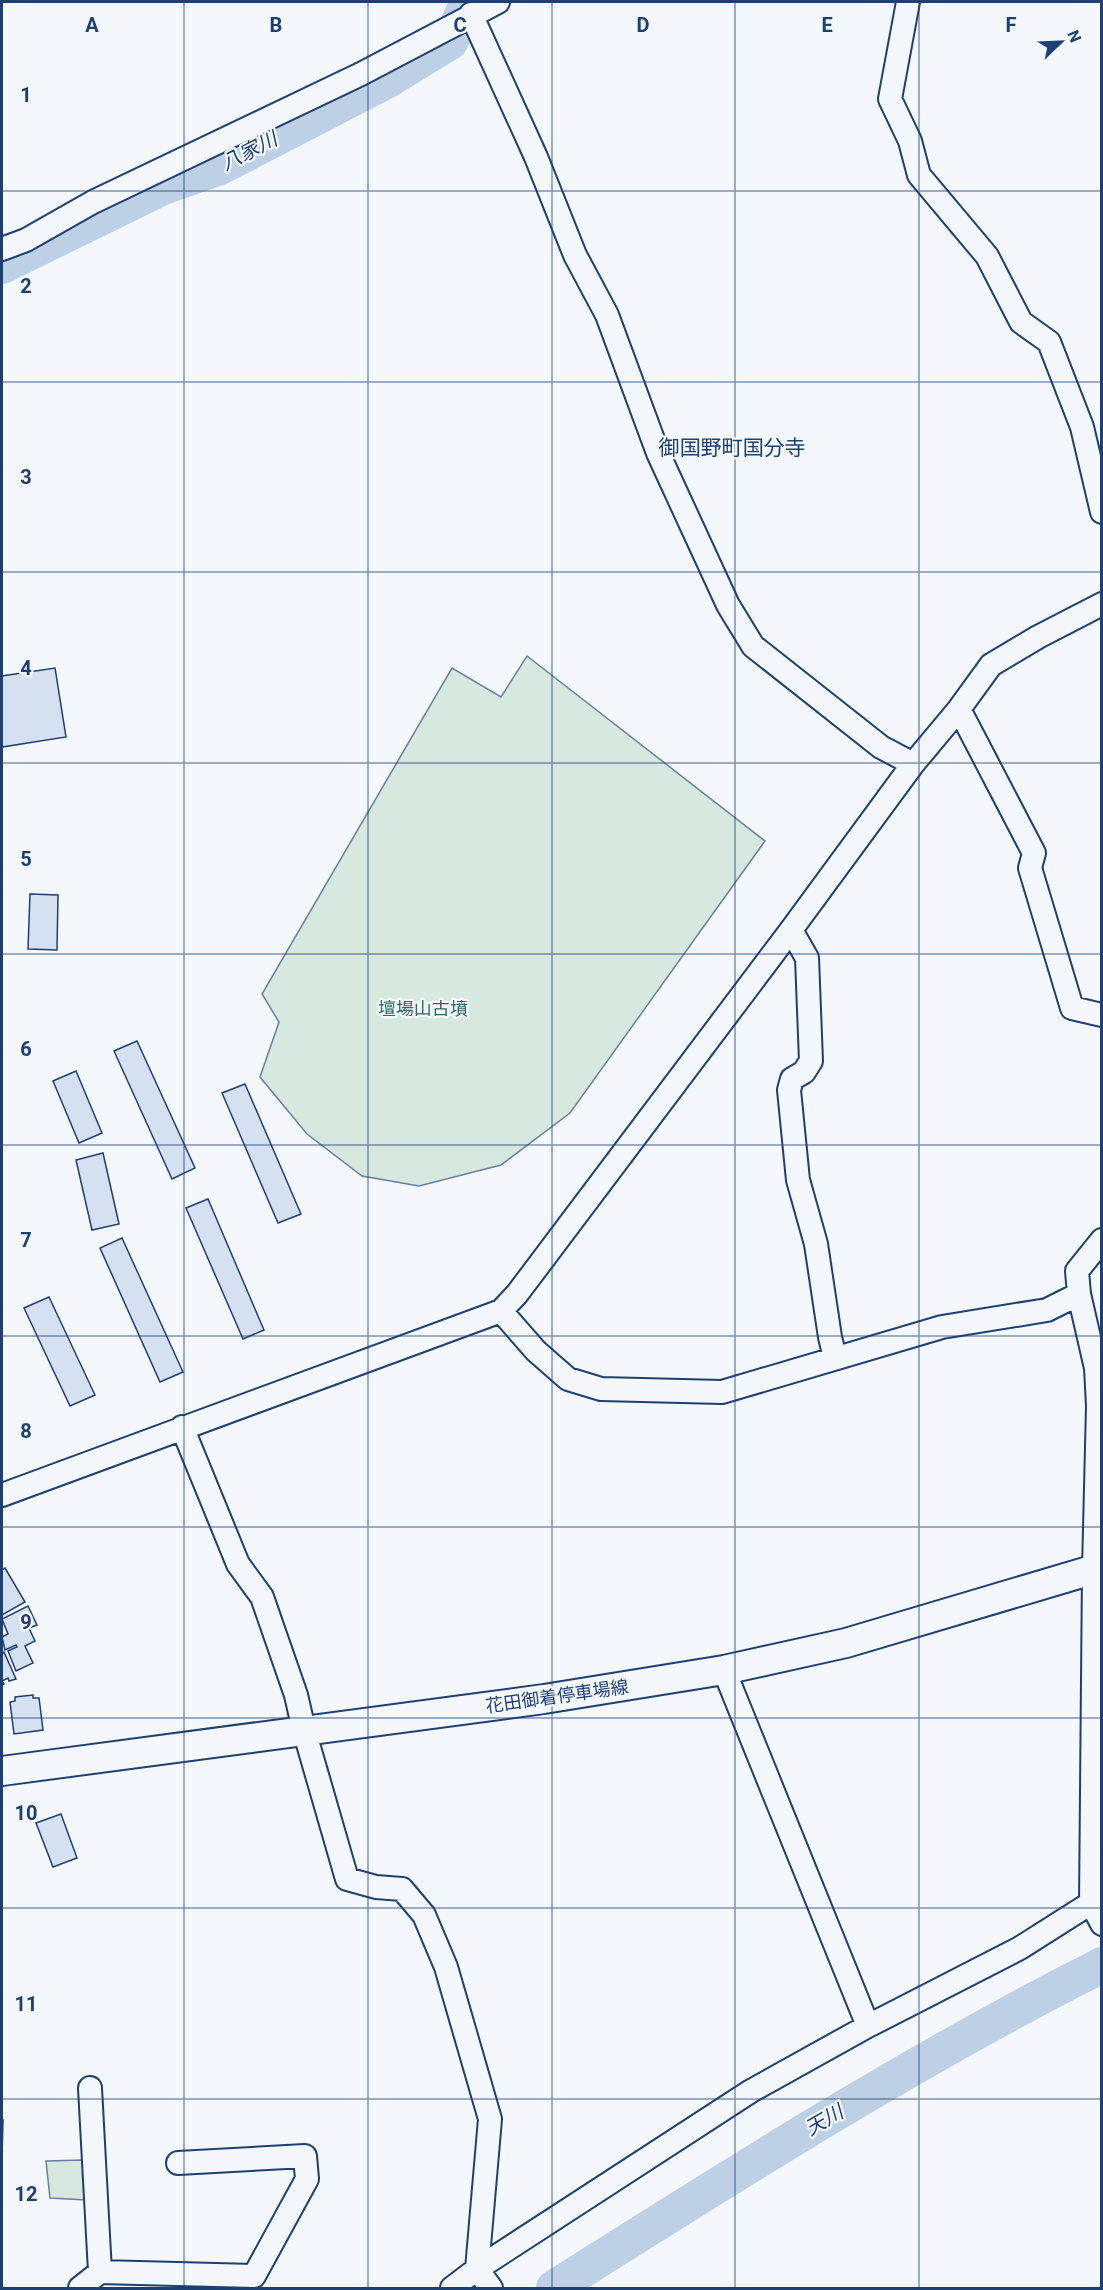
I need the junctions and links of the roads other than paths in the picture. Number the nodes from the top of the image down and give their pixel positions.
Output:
1 (498, 2) edge
2 (908, 2) edge
3 (471, 14) junction
4 (2, 249) edge
5 (1101, 512) edge
6 (1101, 604) edge
7 (959, 709) junction
8 (913, 764) junction
9 (791, 930) junction
10 (1101, 1015) edge
11 (1101, 1240) edge
12 (1079, 1294) junction
13 (501, 1311) junction
14 (836, 1358) junction
15 (182, 1427) junction
16 (2, 1495) edge
17 (1098, 1569) edge
18 (724, 1670) junction
19 (304, 1730) junction
20 (2, 1771) edge
21 (1096, 1902) edge
22 (1101, 1924) edge
23 (868, 2026) junction
24 (90, 2088) dead end
25 (178, 2163) dead end
26 (100, 2272) junction
27 (484, 2279) edge
28 (80, 2289) edge
29 (452, 2289) edge

1 - 3 street
2 - 5 street
3 - 4 street
3 - 8 street
6 - 7 street
7 - 8 street
7 - 10 street
8 - 9 street
9 - 13 street
9 - 14 street
11 - 12 street
12 - 14 street
12 - 17 street
13 - 14 street
13 - 15 street
15 - 16 street
15 - 19 street
17 - 18 main road, 花田御着停車場線
17 - 21 street
18 - 19 main road, 花田御着停車場線
18 - 23 street
19 - 20 main road, 花田御着停車場線
19 - 27 street
21 - 22 street
21 - 23 street
23 - 27 street
24 - 26 street
25 - 26 street
26 - 28 street
27 - 29 street

